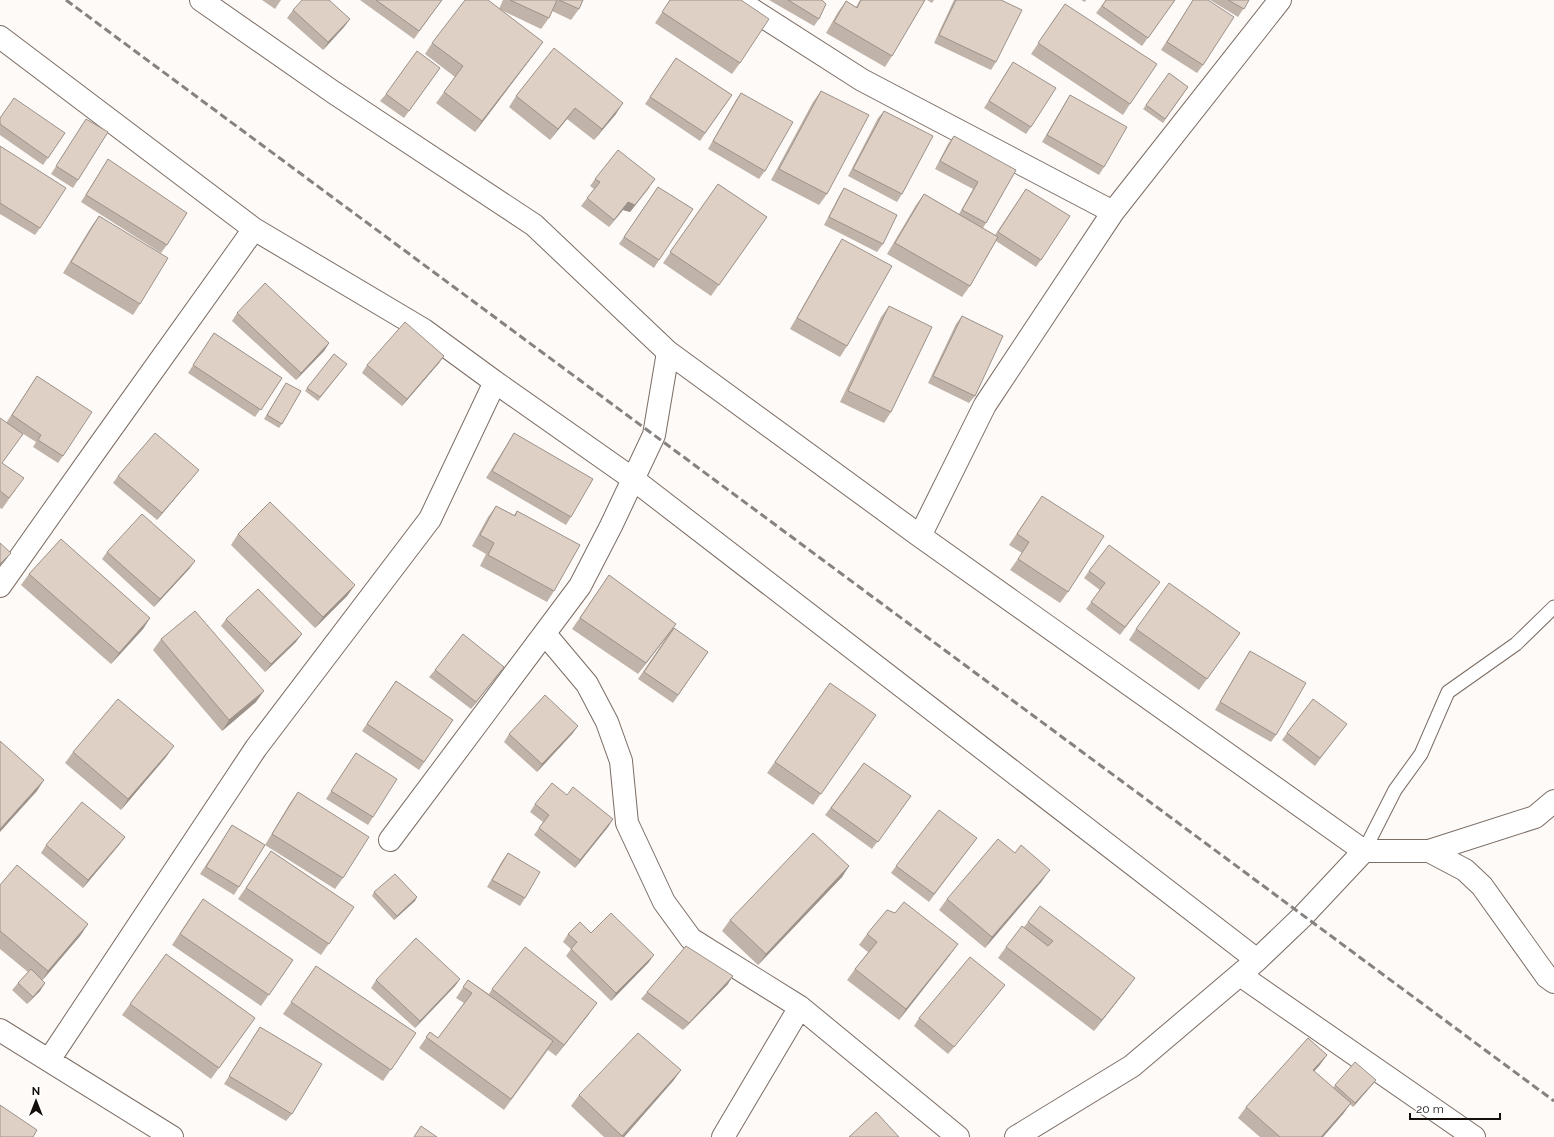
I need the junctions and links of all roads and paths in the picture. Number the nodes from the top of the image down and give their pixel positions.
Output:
1 (201, 0) edge
2 (737, 0) edge
3 (1280, 0) edge
4 (0, 37) edge
5 (1113, 212) junction
6 (254, 229) junction
7 (668, 352) junction
8 (495, 382) junction
9 (633, 479) junction
10 (920, 536) junction
11 (0, 586) edge
12 (1554, 607) edge
13 (545, 634) junction
14 (1554, 801) edge
15 (390, 840) dead end
16 (1364, 851) junction
17 (1429, 851) junction
18 (1257, 960) junction
19 (1240, 975) junction
20 (1554, 982) edge
21 (800, 1007) junction
22 (0, 1030) edge
23 (49, 1060) junction
24 (172, 1137) edge
25 (723, 1137) edge
26 (958, 1137) edge
27 (1016, 1137) edge
28 (1474, 1137) edge

1 - 7 street
2 - 5 street
3 - 5 street
4 - 6 street
5 - 10 street
6 - 8 street
6 - 11 street
7 - 9 street
7 - 10 street
8 - 9 street
8 - 23 street
9 - 13 street
9 - 18 street
10 - 16 street
12 - 16 lane
13 - 15 street
13 - 21 street
14 - 17 street
16 - 17 street
16 - 18 street
17 - 20 street
18 - 19 street
19 - 27 street
19 - 28 street
21 - 25 street
21 - 26 street
22 - 23 street
23 - 24 street

